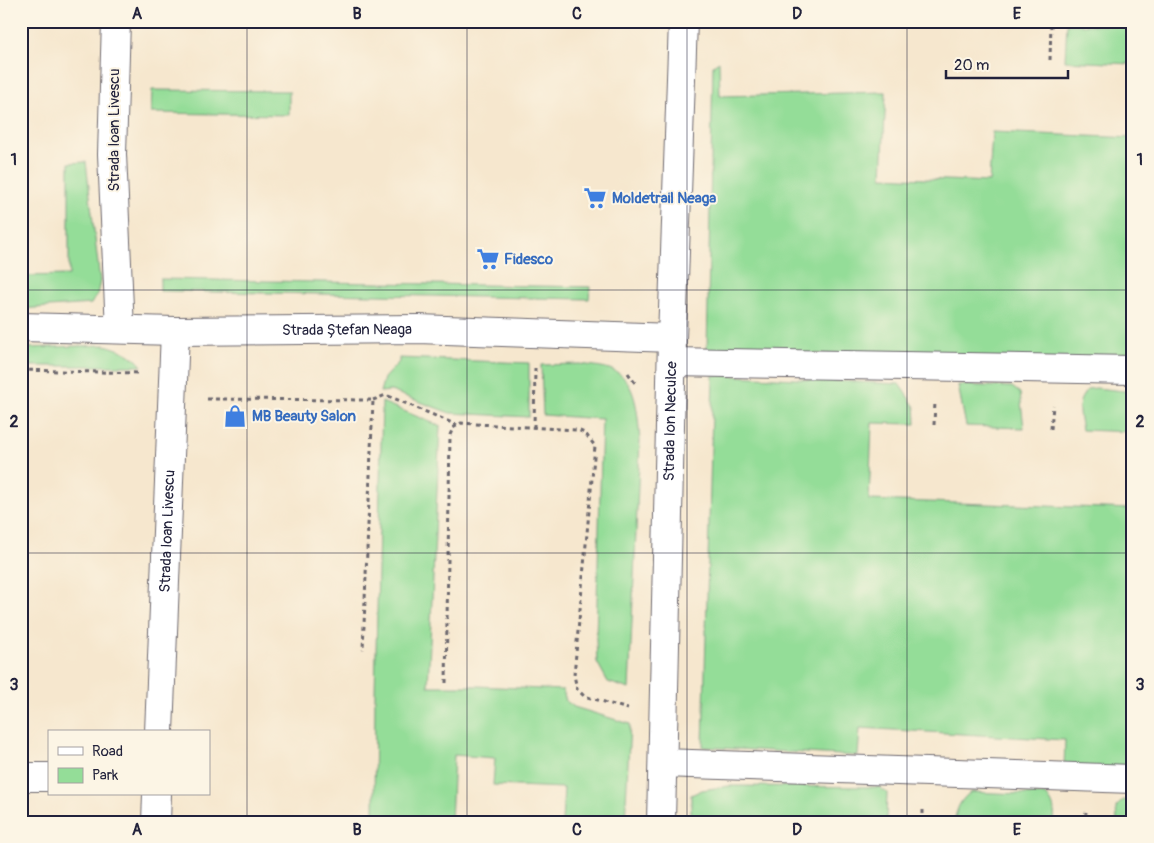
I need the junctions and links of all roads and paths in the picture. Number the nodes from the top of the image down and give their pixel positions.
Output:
1 (116, 21) edge
2 (683, 21) edge
3 (1051, 21) edge
4 (1050, 60) dead end
5 (21, 327) edge
6 (120, 328) junction
7 (175, 331) junction
8 (535, 333) junction
9 (672, 350) junction
10 (21, 370) edge
11 (1133, 370) edge
12 (146, 373) dead end
13 (204, 399) dead end
14 (372, 400) junction
15 (457, 425) junction
16 (534, 428) junction
17 (363, 650) dead end
18 (446, 684) dead end
19 (664, 720) junction
20 (159, 730) edge
21 (663, 763) junction
22 (21, 777) edge
23 (48, 777) edge
24 (1133, 779) edge
25 (157, 796) edge
26 (156, 822) edge
27 (661, 822) edge

1 - 6 street, Strada Ioan Livescu
2 - 9 street, Strada Ion Neculce
3 - 4 path
5 - 6 street, Strada Ștefan Neaga
6 - 7 street, Strada Ștefan Neaga
7 - 8 street, Strada Ștefan Neaga
7 - 20 street, Strada Ioan Livescu
8 - 9 street, Strada Ștefan Neaga
8 - 16 path
9 - 11 street, Strada Ștefan Neaga
9 - 19 street, Strada Ion Neculce
10 - 12 path
13 - 14 path
14 - 15 path
14 - 17 path
15 - 16 path
15 - 18 path
16 - 19 path
19 - 21 street, Strada Ion Neculce
21 - 24 street
21 - 27 street, Strada Ion Neculce
22 - 23 street
25 - 26 street

